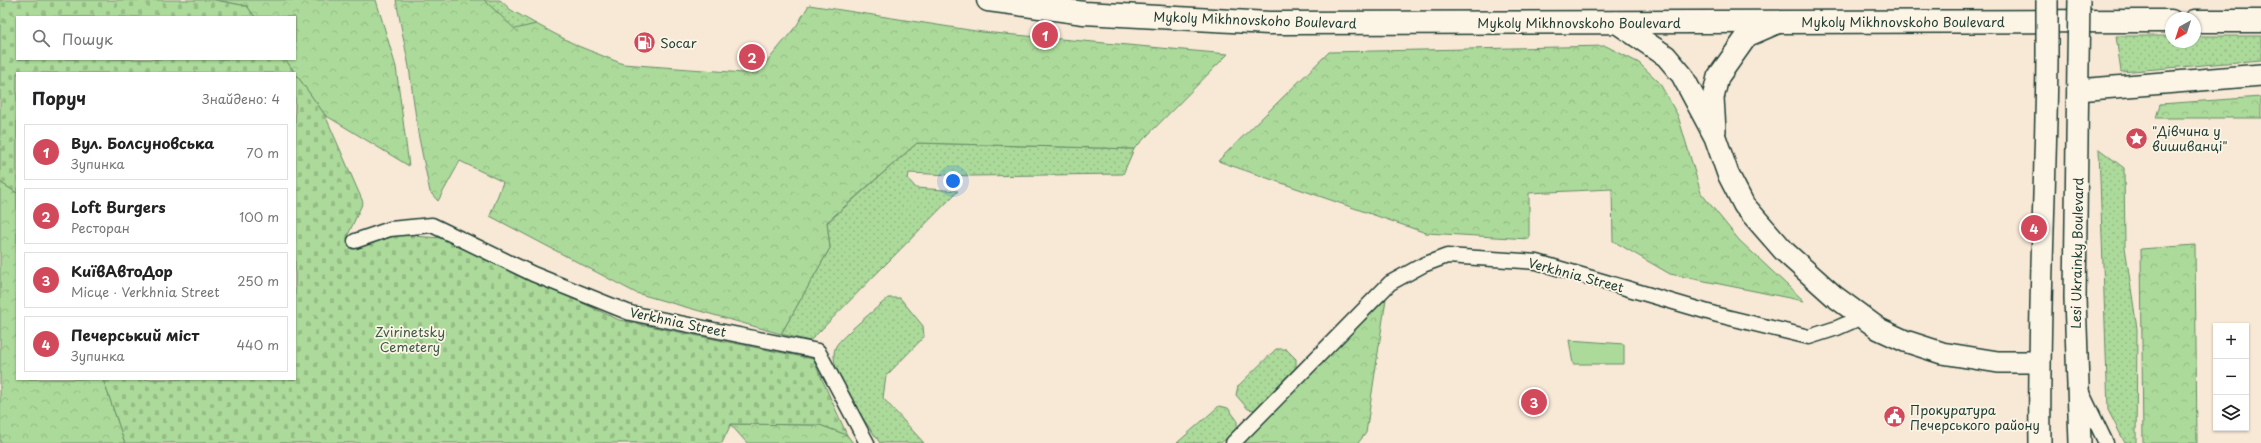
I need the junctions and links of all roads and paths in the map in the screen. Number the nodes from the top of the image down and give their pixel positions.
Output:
1 (988, 0) edge
2 (2047, 0) edge
3 (2079, 0) edge
4 (2165, 21) edge
5 (2201, 21) edge
6 (2261, 21) edge
7 (1616, 22) junction
8 (1779, 22) junction
9 (2261, 75) edge
10 (2078, 90) junction
11 (1715, 138) junction
12 (2047, 143) junction
13 (2079, 145) junction
14 (355, 240) dead end
15 (1862, 317) junction
16 (2039, 362) junction
17 (2077, 383) junction
18 (867, 443) edge
19 (1233, 443) edge
20 (2040, 443) edge
21 (2080, 443) edge
22 (2106, 443) edge

1 - 7 highway, Mykoly Mikhnovskoho Boulevard
2 - 12 main road, bridge
3 - 10 main road, Lesi Ukrainky Boulevard, bridge
4 - 8 highway, Mykoly Mikhnovskoho Boulevard
5 - 6 highway
7 - 8 highway, Mykoly Mikhnovskoho Boulevard
7 - 11 main road
8 - 11 main road
9 - 10 main road
10 - 13 main road, Lesi Ukrainky Boulevard
11 - 15 main road
12 - 13 main road
12 - 16 main road
13 - 17 main road, Lesi Ukrainky Boulevard
14 - 18 street, Verkhnia Street
15 - 16 main road
15 - 19 street, Verkhnia Street
16 - 20 main road
17 - 21 main road, Lesi Ukrainky Boulevard
17 - 22 street

